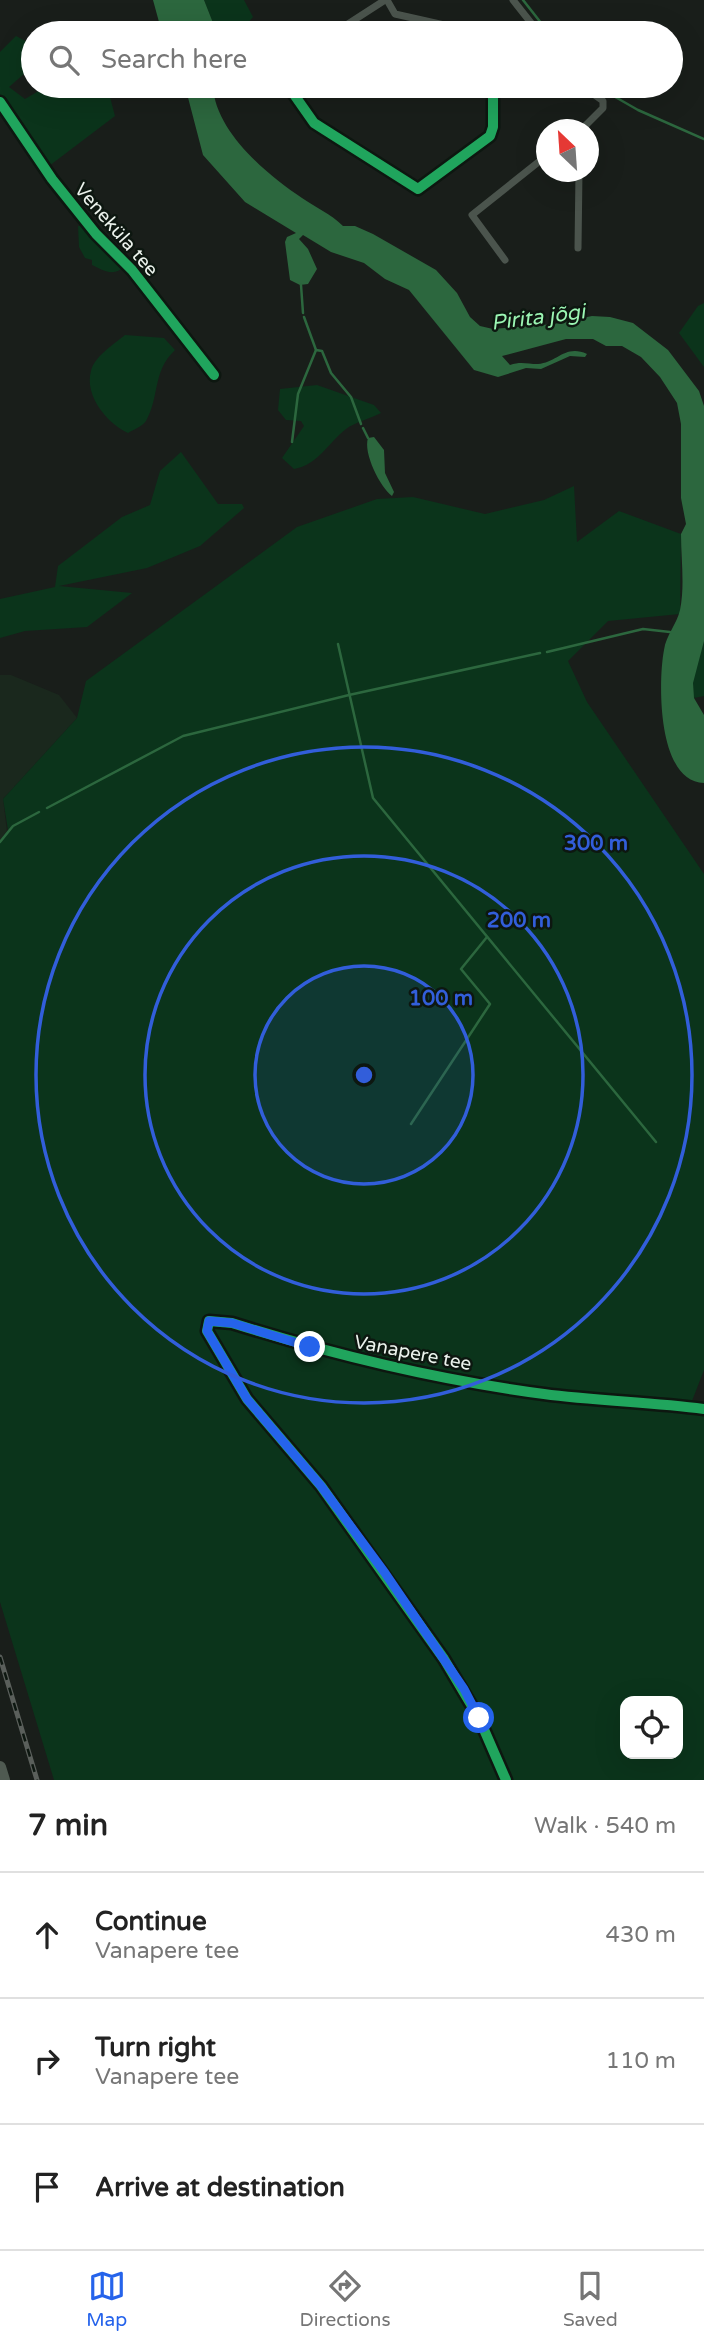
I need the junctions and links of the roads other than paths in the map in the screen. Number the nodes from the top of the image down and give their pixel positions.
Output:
1 (386, 0) edge
2 (513, 0) edge
3 (353, 21) edge
4 (427, 21) edge
5 (530, 21) edge
6 (296, 98) edge
7 (493, 98) edge
8 (599, 98) edge
9 (0, 102) edge
10 (592, 119) edge
11 (536, 165) edge
12 (579, 182) edge
13 (578, 248) dead end
14 (505, 260) dead end
15 (214, 374) dead end
16 (704, 1409) edge
17 (0, 1768) edge
18 (4, 1780) edge
19 (506, 1780) edge

1 - 3 street
1 - 4 street
2 - 5 street
6 - 7 street
8 - 10 street
9 - 15 street, Veneküla tee
11 - 14 street
12 - 13 street
16 - 19 street, Vanapere tee
17 - 18 highway

